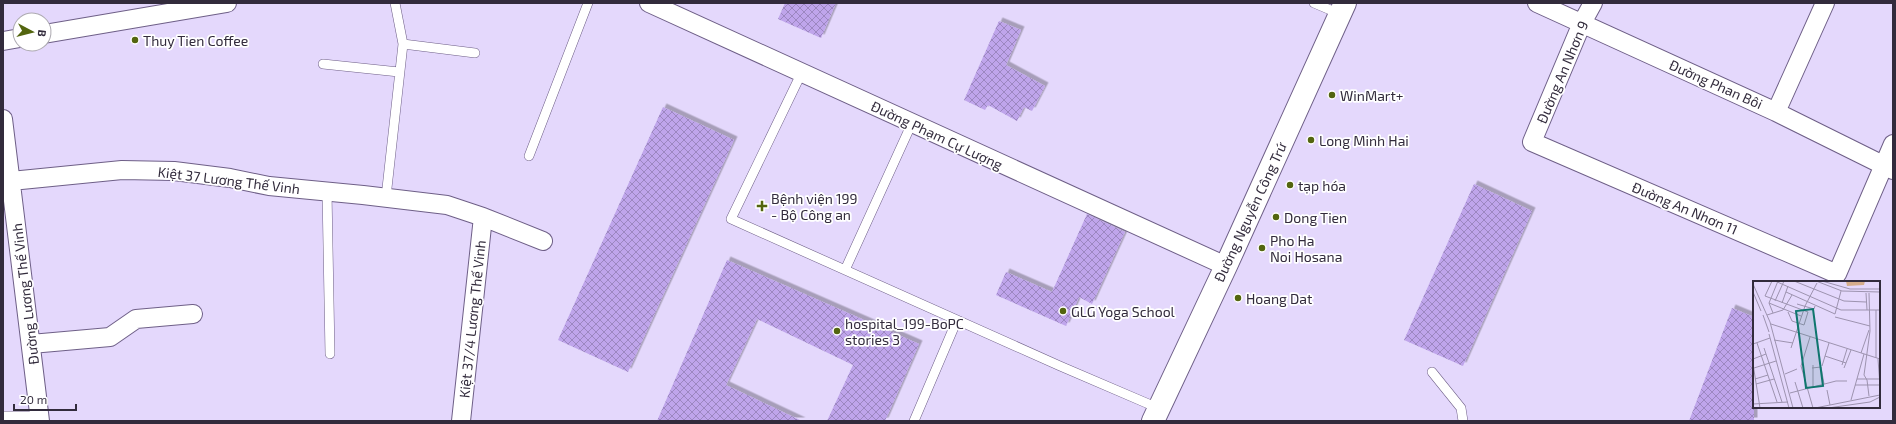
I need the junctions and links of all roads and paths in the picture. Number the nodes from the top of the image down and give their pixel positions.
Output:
1 (227, 3) edge
2 (395, 3) edge
3 (588, 3) edge
4 (649, 3) edge
5 (1314, 3) edge
6 (1537, 3) edge
7 (1593, 3) edge
8 (1825, 3) edge
9 (1342, 9) edge
10 (1582, 23) junction
11 (52, 33) edge
12 (403, 44) junction
13 (475, 53) dead end
14 (323, 64) dead end
15 (399, 72) junction
16 (802, 72) junction
17 (1776, 112) junction
18 (3, 119) edge
19 (912, 122) junction
20 (1532, 142) joint
21 (1893, 144) edge
22 (529, 156) dead end
23 (1888, 168) edge
24 (11, 181) junction
25 (327, 192) junction
26 (386, 198) junction
27 (483, 217) junction
28 (543, 241) dead end
29 (1226, 266) junction
30 (845, 270) junction
31 (193, 314) dead end
32 (957, 320) junction
33 (31, 344) junction
34 (330, 354) dead end
35 (1432, 372) dead end
36 (1156, 414) edge
37 (3, 416) edge
38 (40, 419) edge
39 (461, 421) edge
40 (914, 421) edge
41 (1463, 421) edge

1 - 11 street
2 - 12 lane
3 - 22 lane
4 - 16 street, Đường Phạm Cự Lượng
5 - 9 lane
6 - 10 street, Đường Phan Bôi
7 - 10 street, Đường An Nhơn 9
8 - 17 street
9 - 29 street, Đường Nguyễn Công Trứ
10 - 17 street, Đường Phan Bôi
10 - 20 street, Đường An Nhơn 9
12 - 13 lane
12 - 15 lane
14 - 15 lane
15 - 26 lane
16 - 19 street, Đường Phạm Cự Lượng
16 - 30 lane
17 - 23 street, Đường Phan Bôi
18 - 24 street, Đường Lương Thế Vinh
19 - 29 street, Đường Phạm Cự Lượng
19 - 30 lane
20 - 23 street, Đường An Nhơn 11
21 - 23 street
24 - 25 street, Kiệt 37 Lương Thế Vinh
24 - 33 street, Đường Lương Thế Vinh
25 - 26 street, Kiệt 37 Lương Thế Vinh
25 - 34 lane
26 - 27 street, Kiệt 37 Lương Thế Vinh
27 - 28 street, Kiệt 37 Lương Thế Vinh
27 - 39 street, Kiệt 37/4 Lương Thế Vinh
29 - 36 street, Đường Nguyễn Công Trứ
30 - 32 lane
31 - 33 street
32 - 36 lane
32 - 40 lane
33 - 38 street, Đường Lương Thế Vinh
35 - 41 lane
37 - 38 lane

